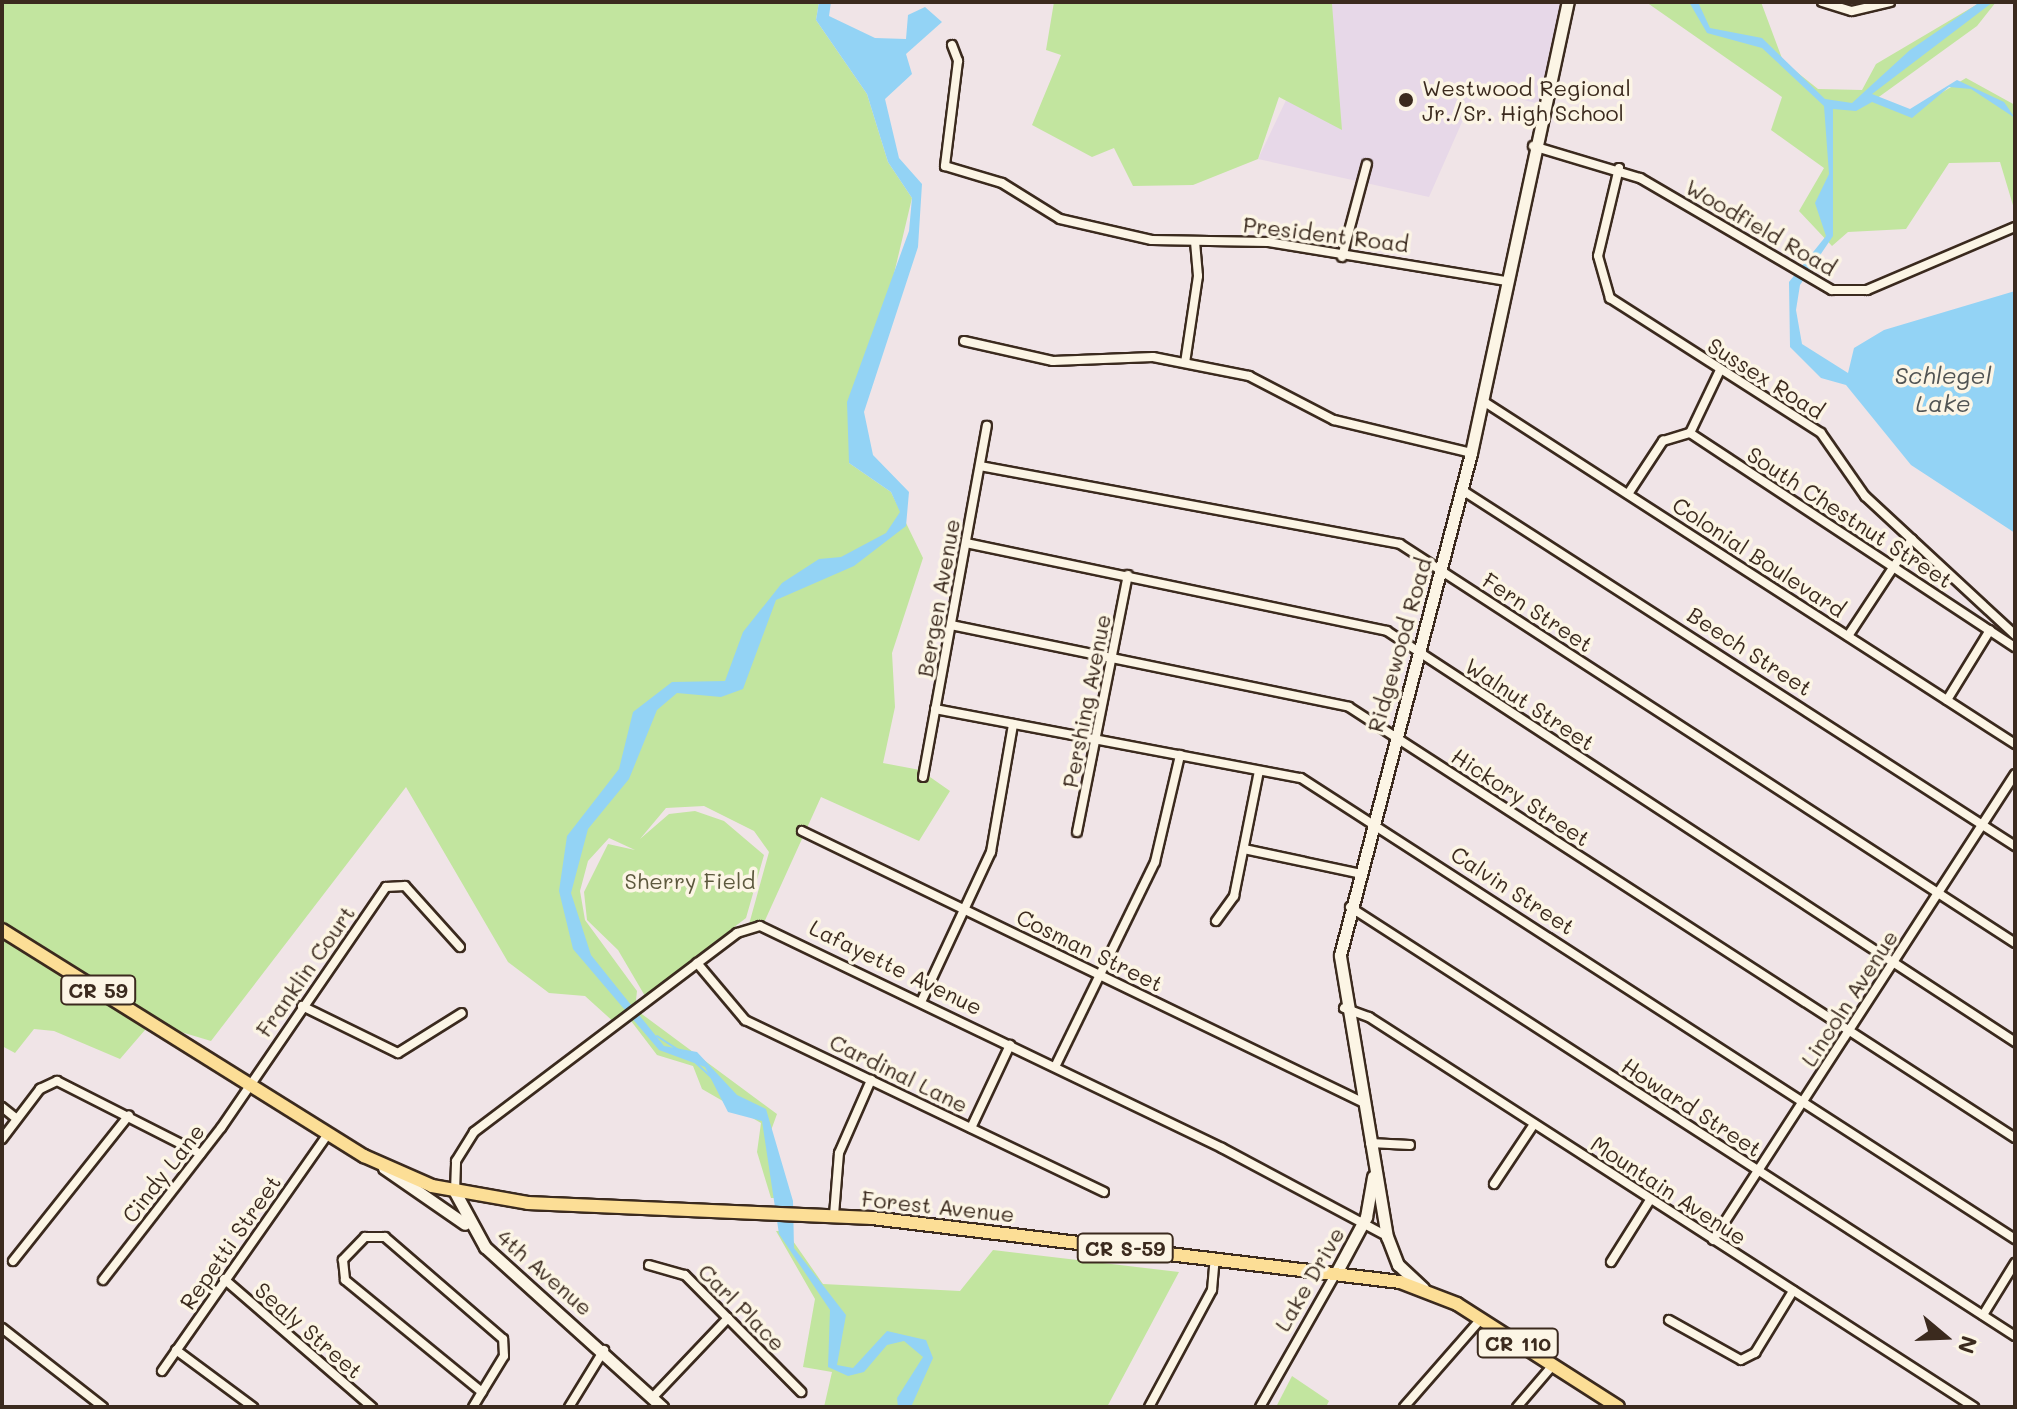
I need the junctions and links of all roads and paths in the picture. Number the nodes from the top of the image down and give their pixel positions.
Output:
1 (1568, 2) edge
2 (1822, 2) edge
3 (1890, 2) edge
4 (952, 45) dead end
5 (1533, 146) junction
6 (1367, 164) dead end
7 (1619, 168) junction
8 (2015, 227) edge
9 (1195, 243) junction
10 (1342, 257) junction
11 (1506, 281) junction
12 (964, 341) dead end
13 (1185, 363) junction
14 (1720, 370) junction
15 (1483, 401) junction
16 (987, 426) dead end
17 (1690, 433) junction
18 (1471, 453) junction
19 (980, 466) junction
20 (1462, 490) junction
21 (1628, 494) junction
22 (1912, 539) junction
23 (966, 543) junction
24 (1894, 567) junction
25 (1441, 570) junction
26 (1128, 575) junction
27 (951, 625) junction
28 (1990, 630) junction
29 (2015, 635) edge
30 (1848, 636) junction
31 (2015, 647) edge
32 (1417, 651) junction
33 (1113, 657) junction
34 (1947, 700) junction
35 (935, 709) junction
36 (1013, 724) junction
37 (1394, 735) junction
38 (1097, 740) junction
39 (2015, 744) edge
40 (1180, 755) junction
41 (1259, 771) junction
42 (2015, 774) edge
43 (923, 777) dead end
44 (1372, 819) junction
45 (1982, 825) junction
46 (802, 831) dead end
47 (1077, 832) dead end
48 (2015, 846) edge
49 (1244, 849) junction
50 (1357, 873) junction
51 (1938, 894) junction
52 (1349, 907) junction
53 (966, 910) junction
54 (1216, 921) dead end
55 (2, 930) edge
56 (2015, 943) edge
57 (460, 947) dead end
58 (697, 963) junction
59 (1893, 963) junction
60 (1100, 975) junction
61 (921, 1002) junction
62 (302, 1006) junction
63 (1344, 1008) junction
64 (462, 1013) dead end
65 (1849, 1032) junction
66 (2015, 1042) edge
67 (1010, 1045) junction
68 (1055, 1067) junction
69 (871, 1080) junction
70 (247, 1084) junction
71 (1362, 1102) junction
72 (1803, 1102) junction
73 (2, 1107) edge
74 (129, 1115) junction
75 (17, 1119) junction
76 (1534, 1124) junction
77 (971, 1128) junction
78 (328, 1134) junction
79 (2015, 1138) edge
80 (2, 1139) edge
81 (1370, 1143) junction
82 (1410, 1145) dead end
83 (201, 1154) junction
84 (378, 1164) junction
85 (1374, 1164) junction
86 (1758, 1171) junction
87 (1494, 1184) dead end
88 (455, 1192) junction
89 (1104, 1192) dead end
90 (1650, 1200) junction
91 (834, 1215) junction
92 (1364, 1222) junction
93 (469, 1227) junction
94 (1387, 1237) junction
95 (2015, 1239) edge
96 (1713, 1240) junction
97 (1215, 1258) junction
98 (13, 1261) dead end
99 (1611, 1262) dead end
100 (2015, 1263) edge
101 (649, 1265) dead end
102 (1336, 1273) junction
103 (224, 1279) junction
104 (103, 1280) dead end
105 (1419, 1287) junction
106 (1793, 1291) junction
107 (1983, 1315) junction
108 (728, 1318) junction
109 (1481, 1319) junction
110 (1669, 1320) dead end
111 (2, 1328) edge
112 (2015, 1336) edge
113 (176, 1350) junction
114 (604, 1350) junction
115 (1553, 1365) junction
116 (162, 1371) dead end
117 (482, 1392) junction
118 (801, 1392) dead end
119 (653, 1397) junction
120 (103, 1407) edge
121 (253, 1407) edge
122 (372, 1407) edge
123 (473, 1407) edge
124 (569, 1407) edge
125 (662, 1407) edge
126 (1149, 1407) edge
127 (1260, 1407) edge
128 (1404, 1407) edge
129 (1517, 1407) edge
130 (1618, 1407) edge
131 (1974, 1407) edge

1 - 5 main road, Ridgewood Road / CR 110
2 - 3 street
4 - 9 street, President Road
5 - 7 street, Woodfield Road
5 - 11 main road, Ridgewood Road / CR 110
6 - 10 street
7 - 8 street, Woodfield Road
7 - 14 street, Sussex Road
9 - 10 street, President Road
9 - 13 street
10 - 11 street, President Road
11 - 15 main road, Ridgewood Road / CR 110
12 - 13 street
13 - 18 street
14 - 17 street
14 - 22 street, Sussex Road
15 - 18 main road, Ridgewood Road / CR 110
15 - 21 street, Colonial Boulevard
16 - 19 street, Bergen Avenue
17 - 21 street
17 - 24 street, South Chestnut Street
18 - 20 main road, Ridgewood Road / CR 110
19 - 23 street, Bergen Avenue
19 - 25 street, Fern Street
20 - 25 main road, Ridgewood Road / CR 110
20 - 45 street, Beech Street
21 - 30 street, Colonial Boulevard
22 - 24 street
22 - 29 street, Sussex Road
23 - 26 street, Walnut Street
23 - 27 street, Bergen Avenue
24 - 28 street, South Chestnut Street
24 - 30 street
25 - 32 main road, Ridgewood Road / CR 110
25 - 51 street, Fern Street
26 - 32 street, Walnut Street
26 - 33 street, Pershing Avenue
27 - 33 street, Hickory Street
27 - 35 street, Bergen Avenue
28 - 31 street, South Chestnut Street
28 - 34 street
30 - 34 street, Colonial Boulevard
32 - 37 main road, Ridgewood Road / CR 110
32 - 59 street, Walnut Street
33 - 37 street, Hickory Street
33 - 38 street, Pershing Avenue
34 - 39 street, Colonial Boulevard
35 - 36 street, Calvin Street
35 - 43 street, Bergen Avenue
36 - 38 street, Calvin Street
36 - 53 street
37 - 44 main road, Ridgewood Road / CR 110
37 - 65 street, Hickory Street
38 - 40 street, Calvin Street
38 - 47 street, Pershing Avenue
40 - 41 street, Calvin Street
40 - 60 street
41 - 44 street, Calvin Street
41 - 49 street
42 - 45 street, Lincoln Avenue
44 - 50 main road, Ridgewood Road / CR 110
44 - 72 street, Calvin Street
45 - 48 street, Beech Street
45 - 51 street, Lincoln Avenue
46 - 53 street, Cosman Street
49 - 50 street
49 - 54 street
50 - 52 main road, Ridgewood Road / CR 110
51 - 56 street, Fern Street
51 - 59 street, Lincoln Avenue
52 - 63 main road, Ridgewood Road / CR 110
52 - 86 street, Howard Street
53 - 60 street, Cosman Street
53 - 61 street
55 - 70 main road, CR 59
57 - 62 street, Franklin Court
58 - 61 street, Lafayette Avenue
58 - 69 street, Cardinal Lane
58 - 88 street, Lafayette Avenue
59 - 65 street, Lincoln Avenue
59 - 66 street, Walnut Street
60 - 68 street
60 - 71 street, Cosman Street
61 - 67 street, Lafayette Avenue
62 - 64 street
62 - 70 street, Franklin Court
63 - 71 main road, Ridgewood Road / CR 110
63 - 76 street, Mountain Avenue
65 - 72 street, Lincoln Avenue
65 - 79 street, Hickory Street
67 - 68 street, Lafayette Avenue
67 - 77 street
68 - 92 street, Lafayette Avenue
69 - 77 street, Cardinal Lane
69 - 91 street
70 - 78 main road, CR 59
70 - 83 street, Cindy Lane
71 - 81 main road, Ridgewood Road / CR 110
72 - 86 street, Lincoln Avenue
72 - 95 street, Calvin Street
73 - 75 street
74 - 75 street
74 - 83 street
74 - 98 street
75 - 80 street
76 - 87 street
76 - 90 street, Mountain Avenue
77 - 89 street, Cardinal Lane
78 - 84 main road, CR 59
78 - 103 street, Repetti Street
81 - 82 street
81 - 85 main road, Ridgewood Road / CR 110
83 - 104 street, Cindy Lane
84 - 88 main road, CR 59
84 - 93 main road
85 - 92 main road, Lake Drive
85 - 94 main road, Ridgewood Road / CR 110
86 - 96 street, Lincoln Avenue
86 - 107 street, Howard Street
88 - 91 main road, Forest Avenue / CR S-59
88 - 93 main road, 4th Avenue
90 - 96 street, Mountain Avenue
90 - 99 street
91 - 97 main road, Forest Avenue / CR S-59
92 - 94 street, Lafayette Avenue
92 - 102 main road, Lake Drive
93 - 114 main road, 4th Avenue
94 - 105 main road, Ridgewood Road / CR 110
96 - 106 street, Mountain Avenue
97 - 102 main road, Forest Avenue / CR S-59
97 - 126 street
100 - 107 street
101 - 108 street, Carl Place
102 - 105 main road, Forest Avenue / CR S-59
102 - 127 street, Lake Drive
103 - 113 street, Repetti Street
103 - 122 street, Sealy Street
105 - 109 main road, CR 110
106 - 110 street
106 - 131 street, Mountain Avenue
107 - 112 street, Howard Street
108 - 118 street, Carl Place
108 - 119 street
109 - 115 main road, CR 110
109 - 128 street
111 - 120 street
113 - 116 street, Repetti Street
113 - 121 street
114 - 119 main road, 4th Avenue
114 - 124 street
115 - 129 street
115 - 130 main road, CR 110
117 - 117 street
117 - 123 street
119 - 125 main road, 4th Avenue

